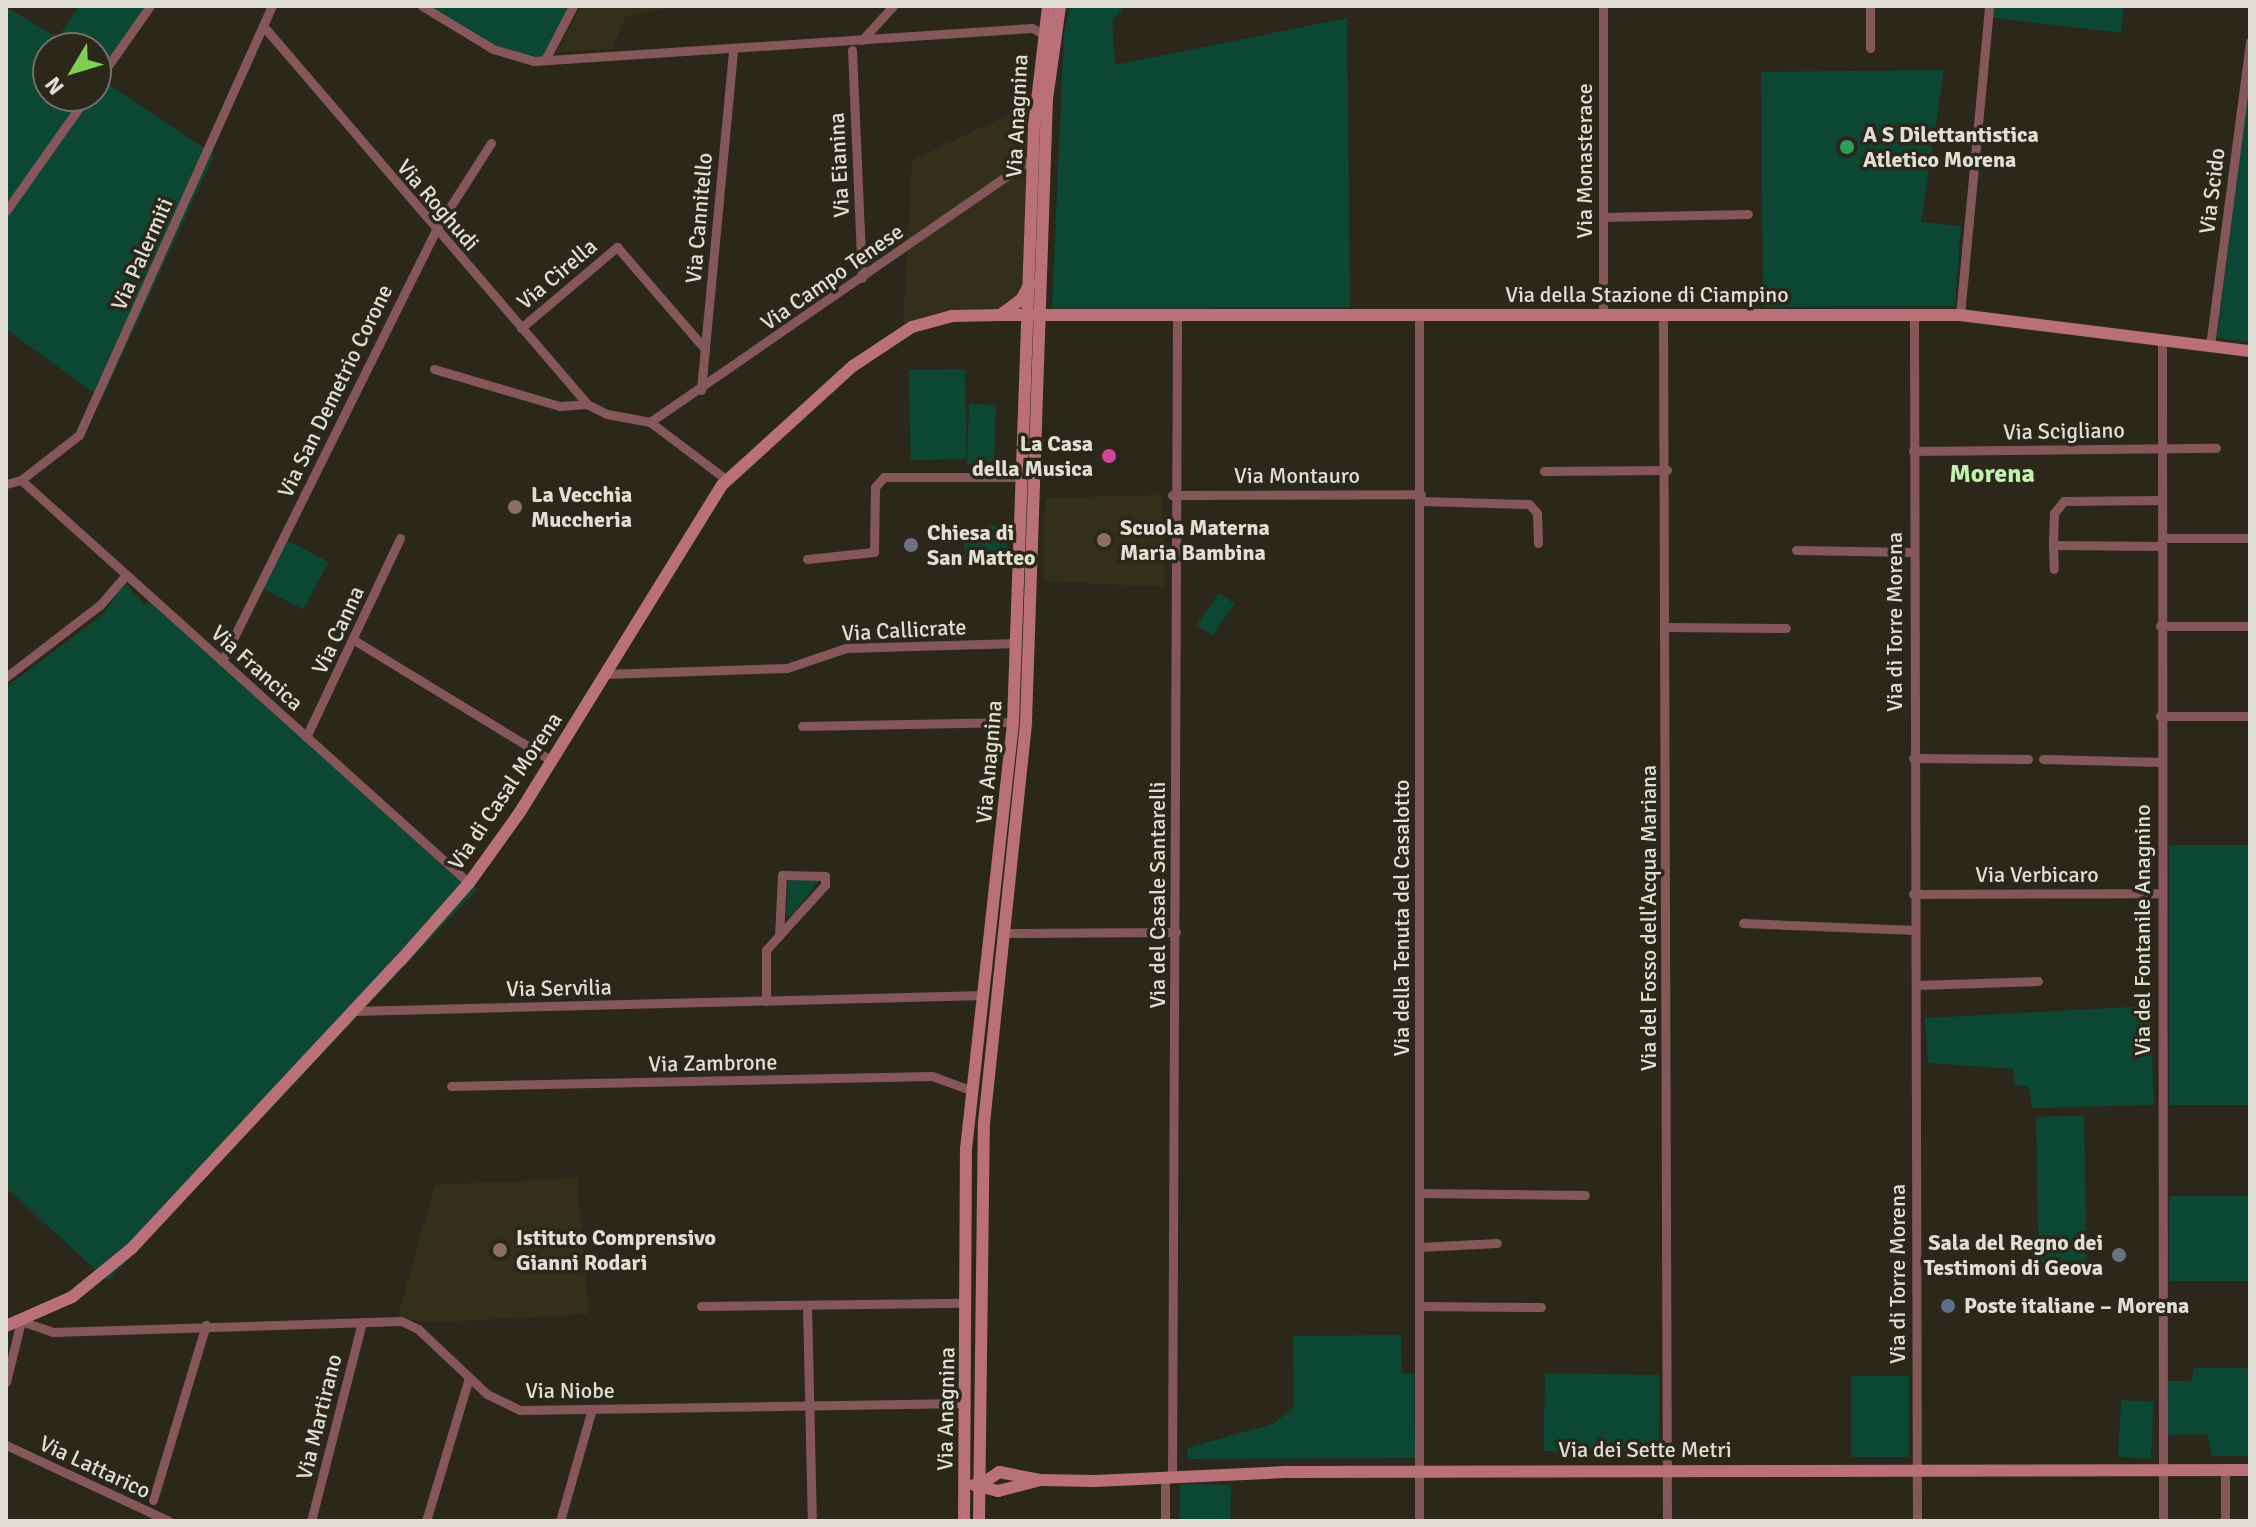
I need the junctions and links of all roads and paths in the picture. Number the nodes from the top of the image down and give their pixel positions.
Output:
1 (150, 6) edge
2 (272, 6) edge
3 (422, 6) edge
4 (573, 6) edge
5 (893, 6) edge
6 (1048, 6) edge
7 (1060, 6) edge
8 (1603, 6) edge
9 (1870, 6) edge
10 (1989, 6) edge
11 (265, 28) junction
12 (1043, 29) junction
13 (862, 40) junction
14 (2250, 42) edge
15 (1053, 44) junction
16 (1870, 48) dead end
17 (733, 49) junction
18 (852, 50) dead end
19 (112, 60) edge
20 (545, 60) junction
21 (76, 112) edge
22 (491, 143) dead end
23 (1033, 158) junction
24 (6, 211) edge
25 (1748, 214) dead end
26 (1603, 217) junction
27 (436, 229) junction
28 (862, 278) junction
29 (1031, 281) junction
30 (1000, 315) junction
31 (1177, 315) junction
32 (1419, 315) junction
33 (1914, 315) junction
34 (1960, 315) junction
35 (1603, 316) junction
36 (1663, 316) junction
37 (1036, 317) junction
38 (521, 328) junction
39 (1029, 336) junction
40 (2162, 340) junction
41 (2210, 346) junction
42 (705, 349) junction
43 (2250, 351) edge
44 (434, 369) dead end
45 (701, 390) junction
46 (587, 404) junction
47 (650, 422) junction
48 (2159, 448) junction
49 (2216, 448) dead end
50 (1913, 451) junction
51 (1667, 470) junction
52 (1544, 471) dead end
53 (1024, 477) junction
54 (21, 480) junction
55 (727, 480) junction
56 (6, 484) edge
57 (1172, 495) junction
58 (1421, 498) junction
59 (2161, 500) junction
60 (400, 538) dead end
61 (2250, 538) edge
62 (2162, 542) junction
63 (1538, 543) dead end
64 (2053, 545) junction
65 (1796, 550) dead end
66 (1913, 552) junction
67 (807, 559) dead end
68 (2054, 569) dead end
69 (126, 575) junction
70 (2160, 626) junction
71 (2250, 626) edge
72 (1668, 627) junction
73 (1786, 628) dead end
74 (354, 640) junction
75 (1017, 643) junction
76 (222, 661) junction
77 (604, 674) junction
78 (6, 677) edge
79 (2160, 716) junction
80 (2250, 716) edge
81 (1013, 722) junction
82 (802, 726) dead end
83 (306, 737) junction
84 (1913, 758) junction
85 (2028, 759) dead end
86 (2043, 759) dead end
87 (552, 761) junction
88 (2161, 762) junction
89 (469, 883) junction
90 (2161, 893) junction
91 (1913, 894) junction
92 (1743, 923) dead end
93 (1915, 930) junction
94 (1176, 932) junction
95 (1005, 933) junction
96 (779, 936) junction
97 (2038, 981) dead end
98 (1917, 985) junction
99 (984, 995) junction
100 (766, 1001) junction
101 (353, 1011) junction
102 (451, 1086) dead end
103 (973, 1091) junction
104 (1419, 1193) junction
105 (1585, 1195) dead end
106 (965, 1198) junction
107 (985, 1205) junction
108 (1497, 1243) dead end
109 (1419, 1247) junction
110 (965, 1303) junction
111 (807, 1305) junction
112 (701, 1306) dead end
113 (1419, 1306) junction
114 (1541, 1307) dead end
115 (21, 1321) junction
116 (362, 1322) junction
117 (206, 1325) junction
118 (6, 1326) edge
119 (469, 1378) junction
120 (6, 1382) edge
121 (966, 1403) junction
122 (810, 1405) junction
123 (592, 1409) junction
124 (6, 1445) edge
125 (2163, 1469) junction
126 (1666, 1470) junction
127 (1916, 1470) junction
128 (2225, 1470) junction
129 (2250, 1470) edge
130 (1418, 1473) junction
131 (1169, 1476) junction
132 (1041, 1480) junction
133 (965, 1485) junction
134 (980, 1485) junction
135 (153, 1500) dead end
136 (169, 1521) edge
137 (311, 1521) edge
138 (426, 1521) edge
139 (560, 1521) edge
140 (812, 1521) edge
141 (964, 1521) edge
142 (979, 1521) edge
143 (1165, 1521) edge
144 (1419, 1521) edge
145 (1667, 1521) edge
146 (1917, 1521) edge
147 (2163, 1521) edge
148 (2225, 1521) edge

1 - 19 street
2 - 11 street, Via Palermiti
3 - 20 street
4 - 20 street
5 - 13 street
6 - 12 main road, Via Anagnina
7 - 15 main road, Via Anagnina
8 - 26 street, Via Monasterace
9 - 16 street
10 - 34 street
11 - 27 street, Via Roghudi
11 - 54 street, Via Palermiti
12 - 13 street
12 - 15 street
12 - 23 main road, Via Anagnina
13 - 17 street
14 - 41 street, Via Scido
15 - 37 main road, Via Anagnina
17 - 20 street
17 - 42 street, Via Cannitello
18 - 28 street, Via Eianina
21 - 24 street
22 - 27 street, Via San Demetrio Corone
23 - 28 street, Via Campo Tenese
23 - 29 main road, Via Anagnina
25 - 26 street
26 - 35 street, Via Monasterace
27 - 38 street, Via Roghudi
27 - 76 street, Via San Demetrio Corone
28 - 45 street, Via Campo Tenese
29 - 30 main road
29 - 37 main road, Via Anagnina
30 - 37 main road, Via di Casal Morena
30 - 39 main road
30 - 55 main road, Via di Casal Morena
31 - 32 main road, Via della Stazione di Ciampino
31 - 37 main road, Via della Stazione di Ciampino
31 - 57 street, Via del Casale Santarelli
32 - 35 main road, Via della Stazione di Ciampino
32 - 58 street, Via della Tenuta del Casalotto
33 - 34 main road, Via della Stazione di Ciampino
33 - 36 main road, Via della Stazione di Ciampino
33 - 50 street, Via di Torre Morena
34 - 40 main road, Via della Stazione di Ciampino
35 - 36 main road, Via della Stazione di Ciampino
36 - 51 street, Via del Fosso dell'Acqua Mariana
37 - 39 main road, Via Anagnina
37 - 95 main road, Via Anagnina
38 - 42 street, Via Cirella
38 - 46 street, Via Roghudi
39 - 53 main road, Via Anagnina
40 - 41 main road, Via della Stazione di Ciampino
40 - 48 street, Via del Fontanile Anagnino
41 - 43 main road, Via della Stazione di Ciampino
42 - 45 street, Via Cannitello
44 - 46 street, Via Roghudi
45 - 47 street, Via Campo Tenese
46 - 47 street, Via Roghudi
47 - 55 street, Via Roghudi
48 - 49 street, Via Scigliano
48 - 50 street, Via Scigliano
48 - 59 street, Via del Fontanile Anagnino
50 - 66 street, Via di Torre Morena
51 - 52 street
51 - 72 street, Via del Fosso dell'Acqua Mariana
53 - 67 street
53 - 75 main road, Via Anagnina
54 - 56 street, Via Palermiti
54 - 69 street, Via Francica
55 - 77 main road, Via di Casal Morena
57 - 58 street, Via Montauro
57 - 94 street, Via del Casale Santarelli
58 - 63 street, Via Montauro
58 - 104 street, Via della Tenuta del Casalotto
59 - 62 street, Via del Fontanile Anagnino
59 - 64 street
60 - 74 street, Via Canna
61 - 62 street
62 - 64 street
62 - 70 street, Via del Fontanile Anagnino
64 - 68 street
65 - 66 street
66 - 84 street, Via di Torre Morena
69 - 76 street, Via Francica
69 - 78 street
70 - 71 street
70 - 79 street, Via del Fontanile Anagnino
72 - 73 street
72 - 126 street, Via del Fosso dell'Acqua Mariana
74 - 83 street, Via Canna
74 - 87 street
75 - 77 street, Via Callicrate
75 - 81 main road, Via Anagnina
76 - 83 street, Via Francica
77 - 87 main road, Via di Casal Morena
79 - 80 street
79 - 88 street, Via del Fontanile Anagnino
81 - 82 street
81 - 99 main road, Via Anagnina
83 - 89 street, Via Francica
84 - 85 street
84 - 91 street, Via di Torre Morena
86 - 88 street
87 - 89 main road, Via di Casal Morena
88 - 90 street, Via del Fontanile Anagnino
89 - 101 main road, Via di Casal Morena
90 - 91 street, Via Verbicaro
90 - 125 street, Via del Fontanile Anagnino
91 - 93 street, Via di Torre Morena
92 - 93 street
93 - 98 street, Via di Torre Morena
94 - 95 street
94 - 131 street, Via del Casale Santarelli
95 - 107 main road, Via Anagnina
96 - 96 street
96 - 100 street
97 - 98 street
98 - 127 street, Via di Torre Morena
99 - 100 street, Via Servilia
99 - 103 main road, Via Anagnina
100 - 101 street, Via Servilia
101 - 115 main road, Via di Casal Morena
102 - 103 street, Via Zambrone
103 - 106 main road, Via Anagnina
104 - 105 street
104 - 109 street, Via della Tenuta del Casalotto
106 - 107 street
106 - 110 main road, Via Anagnina
107 - 134 main road, Via Anagnina
108 - 109 street
109 - 113 street, Via della Tenuta del Casalotto
110 - 111 street
110 - 121 main road, Via Anagnina
111 - 112 street
111 - 122 street
113 - 114 street
113 - 130 street, Via della Tenuta del Casalotto
115 - 117 street, Via Niobe
115 - 118 main road, Via di Casal Morena
115 - 120 street
116 - 117 street, Via Niobe
116 - 119 street, Via Niobe
116 - 137 street, Via Martirano
117 - 135 street
119 - 123 street, Via Niobe
119 - 138 street
121 - 122 street, Via Niobe
121 - 133 main road, Via Anagnina
122 - 123 street, Via Niobe
122 - 140 street
123 - 139 street
124 - 136 street, Via Lattarico
125 - 127 main road, Via dei Sette Metri
125 - 128 main road, Via dei Sette Metri
125 - 147 street, Via del Fontanile Anagnino
126 - 127 main road, Via dei Sette Metri
126 - 130 main road, Via dei Sette Metri
126 - 145 street, Via del Fosso dell'Acqua Mariana
127 - 146 street, Via di Torre Morena
128 - 129 main road, Via dei Sette Metri
128 - 148 street
130 - 131 main road, Via dei Sette Metri
130 - 144 street, Via della Tenuta del Casalotto
131 - 132 main road, Via dei Sette Metri
131 - 143 street, Via del Casale Santarelli
132 - 134 main road, Via dei Sette Metri
132 - 134 main road, Via dei Sette Metri
133 - 134 main road
133 - 141 main road, Via Anagnina
134 - 142 main road, Via Anagnina

